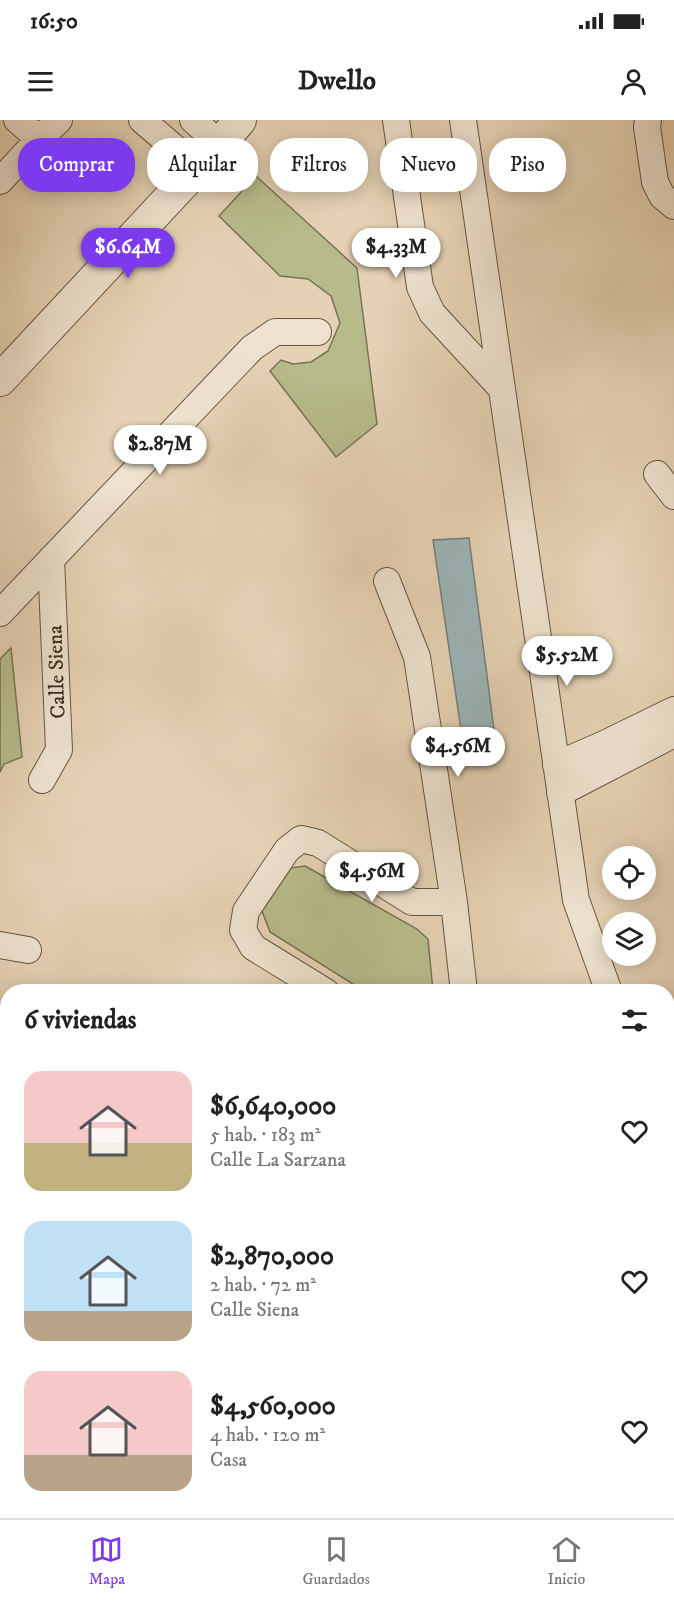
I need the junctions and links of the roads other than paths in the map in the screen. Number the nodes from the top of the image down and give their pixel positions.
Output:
1 (17, 120) edge
2 (59, 120) edge
3 (142, 120) edge
4 (193, 120) edge
5 (240, 120) edge
6 (396, 120) edge
7 (463, 120) edge
8 (648, 120) edge
9 (39, 138) joint
10 (163, 138) edge
11 (213, 138) edge
12 (225, 138) edge
13 (18, 161) edge
14 (0, 181) edge
15 (176, 192) edge
16 (674, 206) edge
17 (318, 332) dead end
18 (0, 380) edge
19 (502, 389) junction
20 (657, 474) dead end
21 (674, 496) edge
22 (51, 560) junction
23 (387, 581) dead end
24 (0, 613) edge
25 (674, 710) edge
26 (674, 734) edge
27 (556, 765) junction
28 (42, 780) dead end
29 (560, 793) junction
30 (454, 902) junction
31 (0, 945) edge
32 (28, 950) dead end
33 (314, 984) edge
34 (463, 984) edge
35 (606, 984) edge

1 - 9 street
2 - 9 street
3 - 10 street
4 - 11 street
5 - 12 street
6 - 19 street
7 - 19 street
8 - 16 street
13 - 14 street
15 - 18 street
17 - 22 street
19 - 27 street
20 - 21 street
22 - 24 street
22 - 28 street, Calle Siena
23 - 30 street
25 - 27 street
26 - 29 street
27 - 29 street
29 - 35 street
30 - 33 street
30 - 34 street
31 - 32 street

